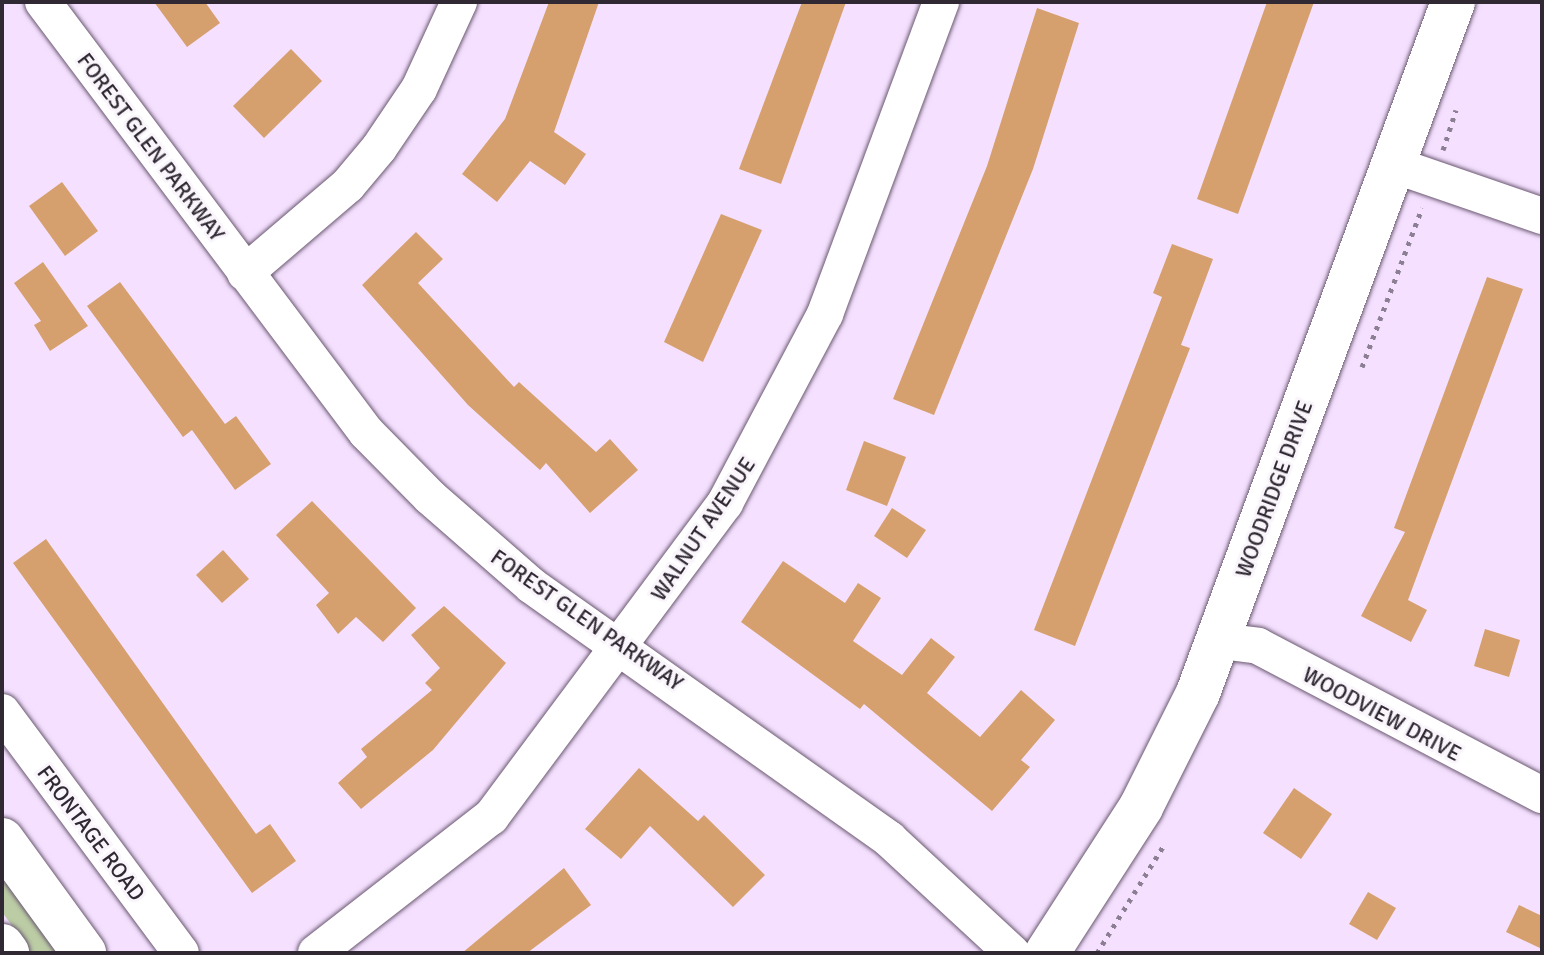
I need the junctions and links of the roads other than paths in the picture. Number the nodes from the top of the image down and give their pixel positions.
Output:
1 (43, 2) edge
2 (459, 2) edge
3 (941, 2) edge
4 (1453, 2) edge
5 (1394, 165) junction
6 (1542, 216) edge
7 (245, 273) junction
8 (1220, 641) junction
9 (620, 645) junction
10 (2, 712) edge
11 (1542, 795) edge
12 (2, 840) edge
13 (2, 946) edge
14 (7, 953) edge
15 (84, 953) edge
16 (181, 953) edge
17 (316, 953) edge
18 (1012, 953) edge
19 (1047, 953) edge

1 - 7 street, FOREST GLEN PARKWAY
2 - 7 street
3 - 9 street, WALNUT AVENUE
4 - 5 street, WOODRIDGE DRIVE
5 - 6 street
5 - 8 street, WOODRIDGE DRIVE
7 - 9 street, FOREST GLEN PARKWAY
8 - 11 street, WOODVIEW DRIVE
8 - 19 street, WOODRIDGE DRIVE
9 - 17 street, WALNUT AVENUE
9 - 18 street, FOREST GLEN PARKWAY
10 - 16 street, FRONTAGE ROAD
12 - 15 street
13 - 14 street

